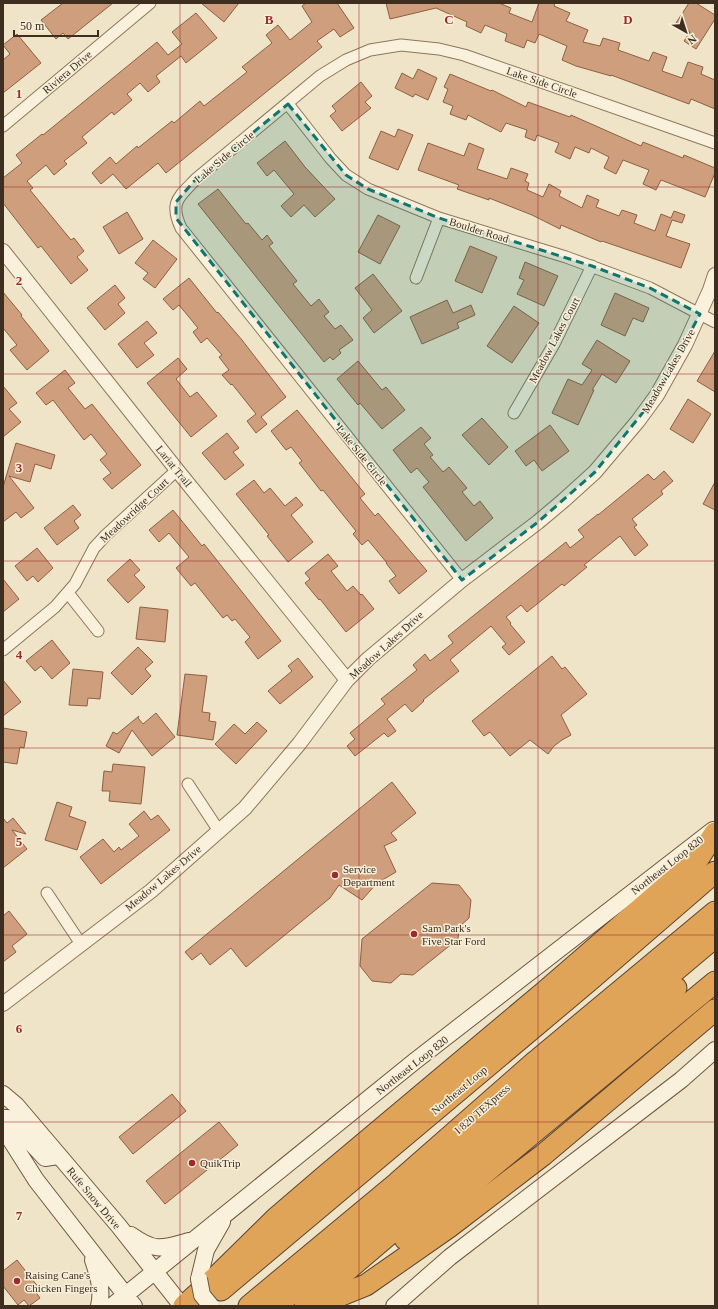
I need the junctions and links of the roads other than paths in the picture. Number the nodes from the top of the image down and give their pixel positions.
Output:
1 (150, 3) edge
2 (288, 104) junction
3 (3, 126) edge
4 (715, 143) edge
5 (439, 218) junction
6 (3, 251) edge
7 (592, 266) junction
8 (715, 275) edge
9 (416, 278) dead end
10 (700, 314) junction
11 (715, 322) edge
12 (514, 413) dead end
13 (177, 470) junction
14 (462, 580) junction
15 (68, 592) junction
16 (98, 631) dead end
17 (3, 650) edge
18 (347, 680) junction
19 (188, 784) dead end
20 (715, 828) edge
21 (219, 831) junction
22 (715, 833) edge
23 (715, 872) edge
24 (47, 892) dead end
25 (715, 912) edge
26 (715, 937) edge
27 (81, 944) junction
28 (715, 947) edge
29 (715, 982) edge
30 (3, 1004) edge
31 (715, 1010) edge
32 (715, 1050) edge
33 (3, 1094) edge
34 (3, 1118) edge
35 (3, 1128) edge
36 (58, 1156) junction
37 (227, 1213) junction
38 (118, 1225) junction
39 (196, 1239) junction
40 (89, 1249) junction
41 (156, 1271) junction
42 (129, 1301) edge
43 (326, 1303) edge
44 (99, 1306) edge
45 (112, 1306) edge
46 (183, 1306) edge
47 (202, 1306) edge
48 (211, 1306) edge
49 (249, 1306) edge
50 (276, 1306) edge
51 (305, 1306) edge
52 (394, 1306) edge

1 - 3 street, Riviera Drive
2 - 4 street, Lake Side Circle
2 - 5 street, Boulder Road
2 - 14 street, Lake Side Circle
5 - 7 street, Boulder Road
5 - 9 street
6 - 13 street, Lariat Trail
7 - 10 street, Boulder Road
7 - 12 street, Meadow Lakes Court
8 - 10 street, Meadow Lakes Drive
10 - 11 street, Boulder Road
10 - 14 street, Meadow Lakes Drive
13 - 15 street, Meadowridge Court
13 - 18 street, Lariat Trail
14 - 18 street, Meadow Lakes Drive
15 - 16 street
15 - 17 street, Meadowridge Court
18 - 21 street, Meadow Lakes Drive
19 - 21 street
20 - 37 main road, Northeast Loop 820
21 - 27 street, Meadow Lakes Drive
22 - 46 highway
23 - 47 highway, Northeast Loop
24 - 27 street
25 - 49 highway, I 820 TEXpress
26 - 50 highway, I 820 TEXpress
27 - 30 street, Meadow Lakes Drive
28 - 51 highway
29 - 43 highway
31 - 43 highway
32 - 52 main road
33 - 36 main road, Rufe Snow Drive
34 - 36 main road
35 - 40 main road
36 - 38 main road, Rufe Snow Drive
37 - 39 main road, Northeast Loop 820
37 - 48 main road, bridge
38 - 39 main road
38 - 41 main road, Rufe Snow Drive
39 - 41 main road, Northeast Loop 820
40 - 42 main road
40 - 44 main road
41 - 42 main road, Northeast Loop 820
41 - 46 main road, Rufe Snow Drive
42 - 45 main road, Northeast Loop 820

